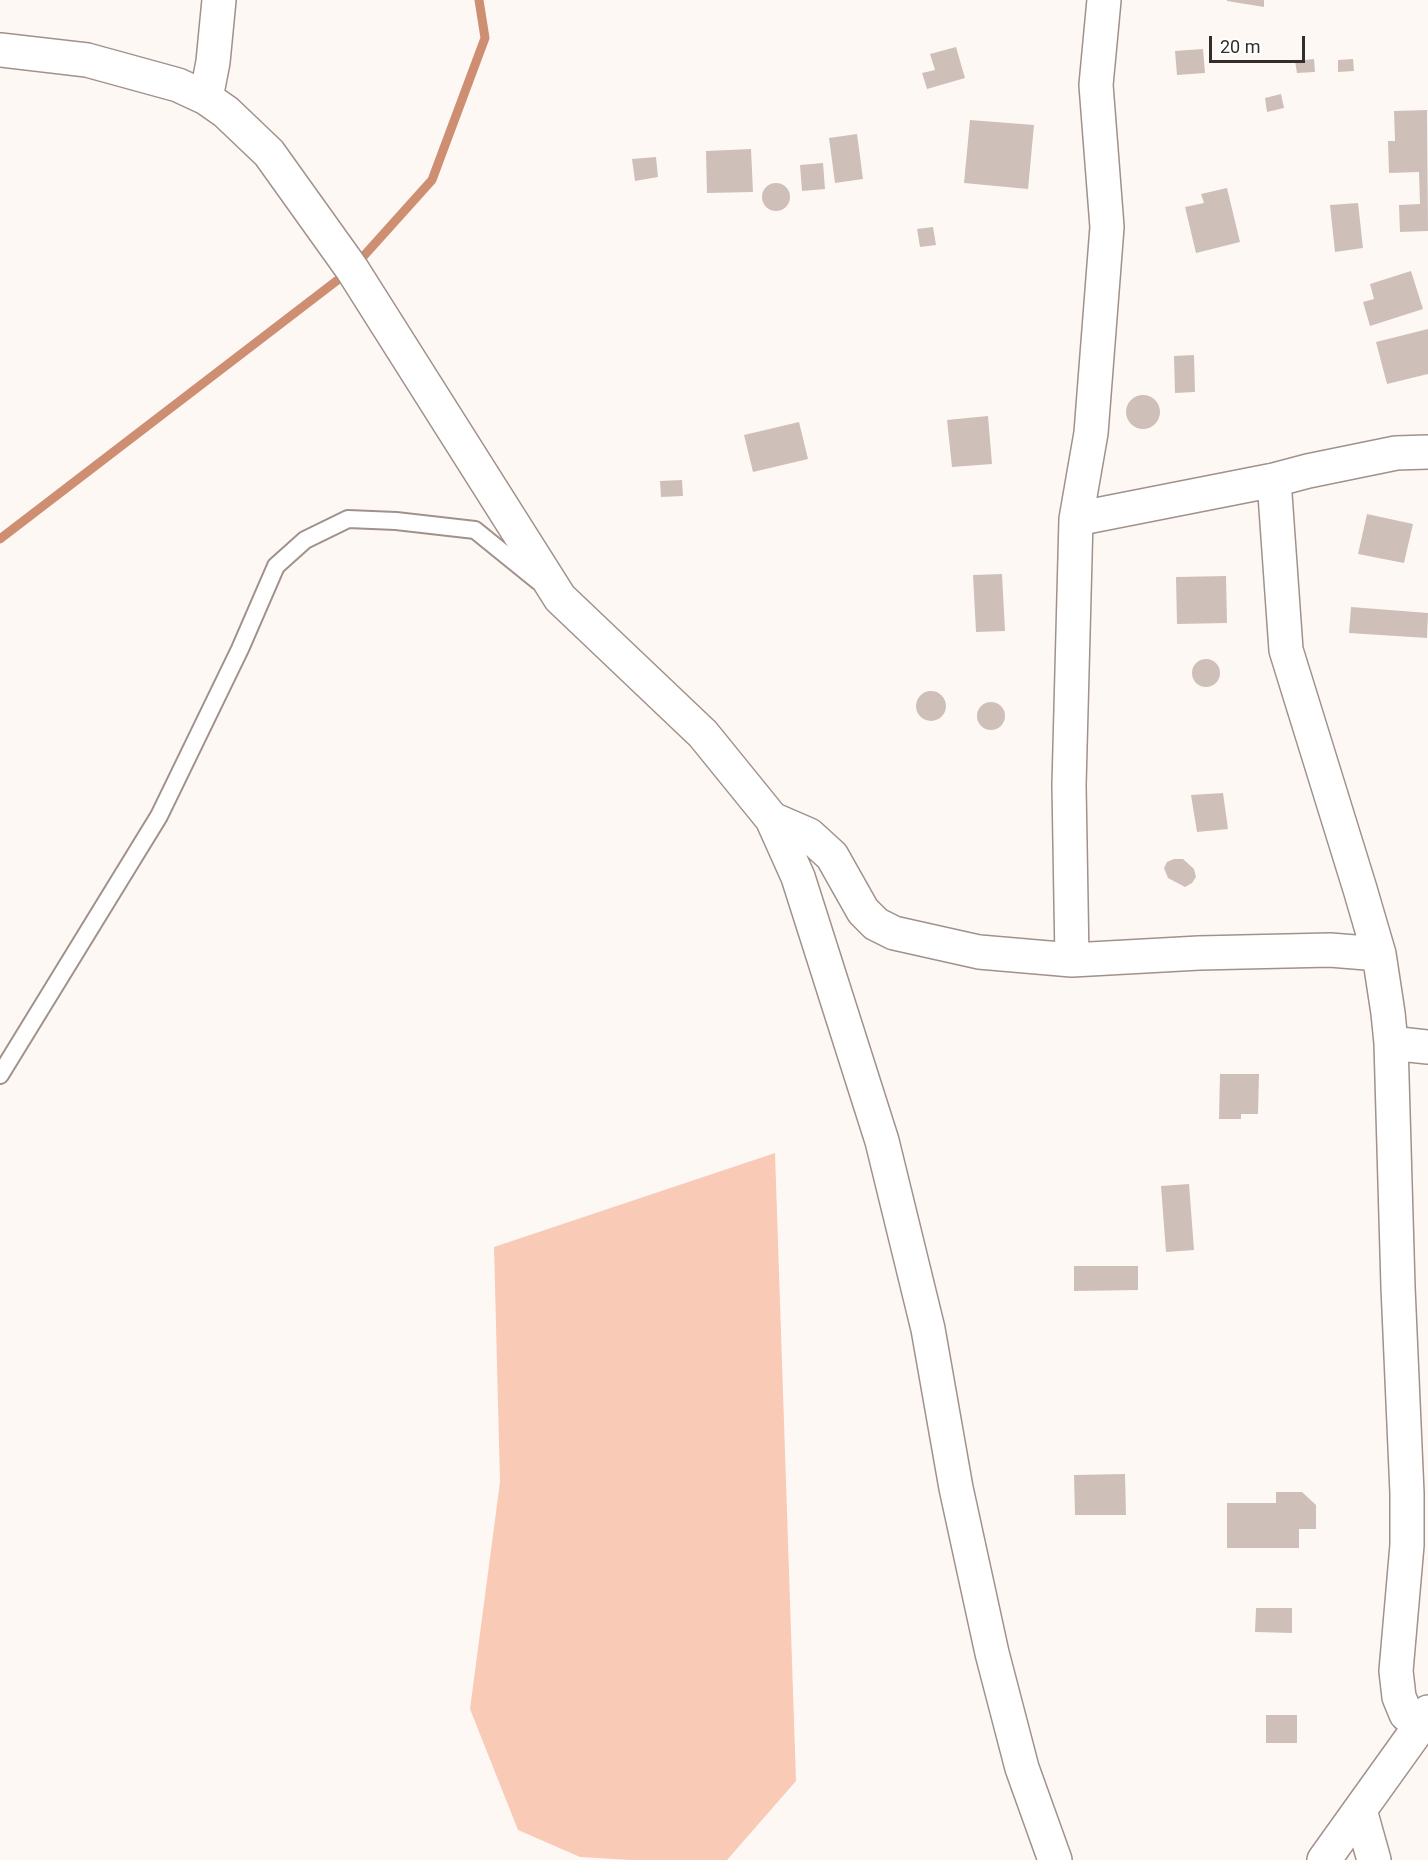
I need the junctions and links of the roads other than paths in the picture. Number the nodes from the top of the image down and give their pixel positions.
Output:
1 (219, 0) edge
2 (1104, 0) edge
3 (0, 50) edge
4 (206, 98) junction
5 (1428, 452) edge
6 (1274, 480) junction
7 (1076, 519) junction
8 (560, 598) junction
9 (772, 819) junction
10 (1379, 954) junction
11 (1072, 960) junction
12 (1391, 1043) junction
13 (1428, 1047) edge
14 (0, 1075) edge
15 (1425, 1722) edge
16 (1360, 1810) junction
17 (1055, 1860) edge
18 (1324, 1860) edge
19 (1374, 1860) edge

1 - 4 street
2 - 7 street
3 - 4 street
4 - 8 street
5 - 6 street
6 - 7 street
6 - 10 street
7 - 11 street
8 - 9 street
8 - 14 lane
9 - 11 street
9 - 17 street
10 - 11 street
10 - 12 street
12 - 13 street
12 - 15 street
15 - 16 street
16 - 18 street
16 - 19 street

